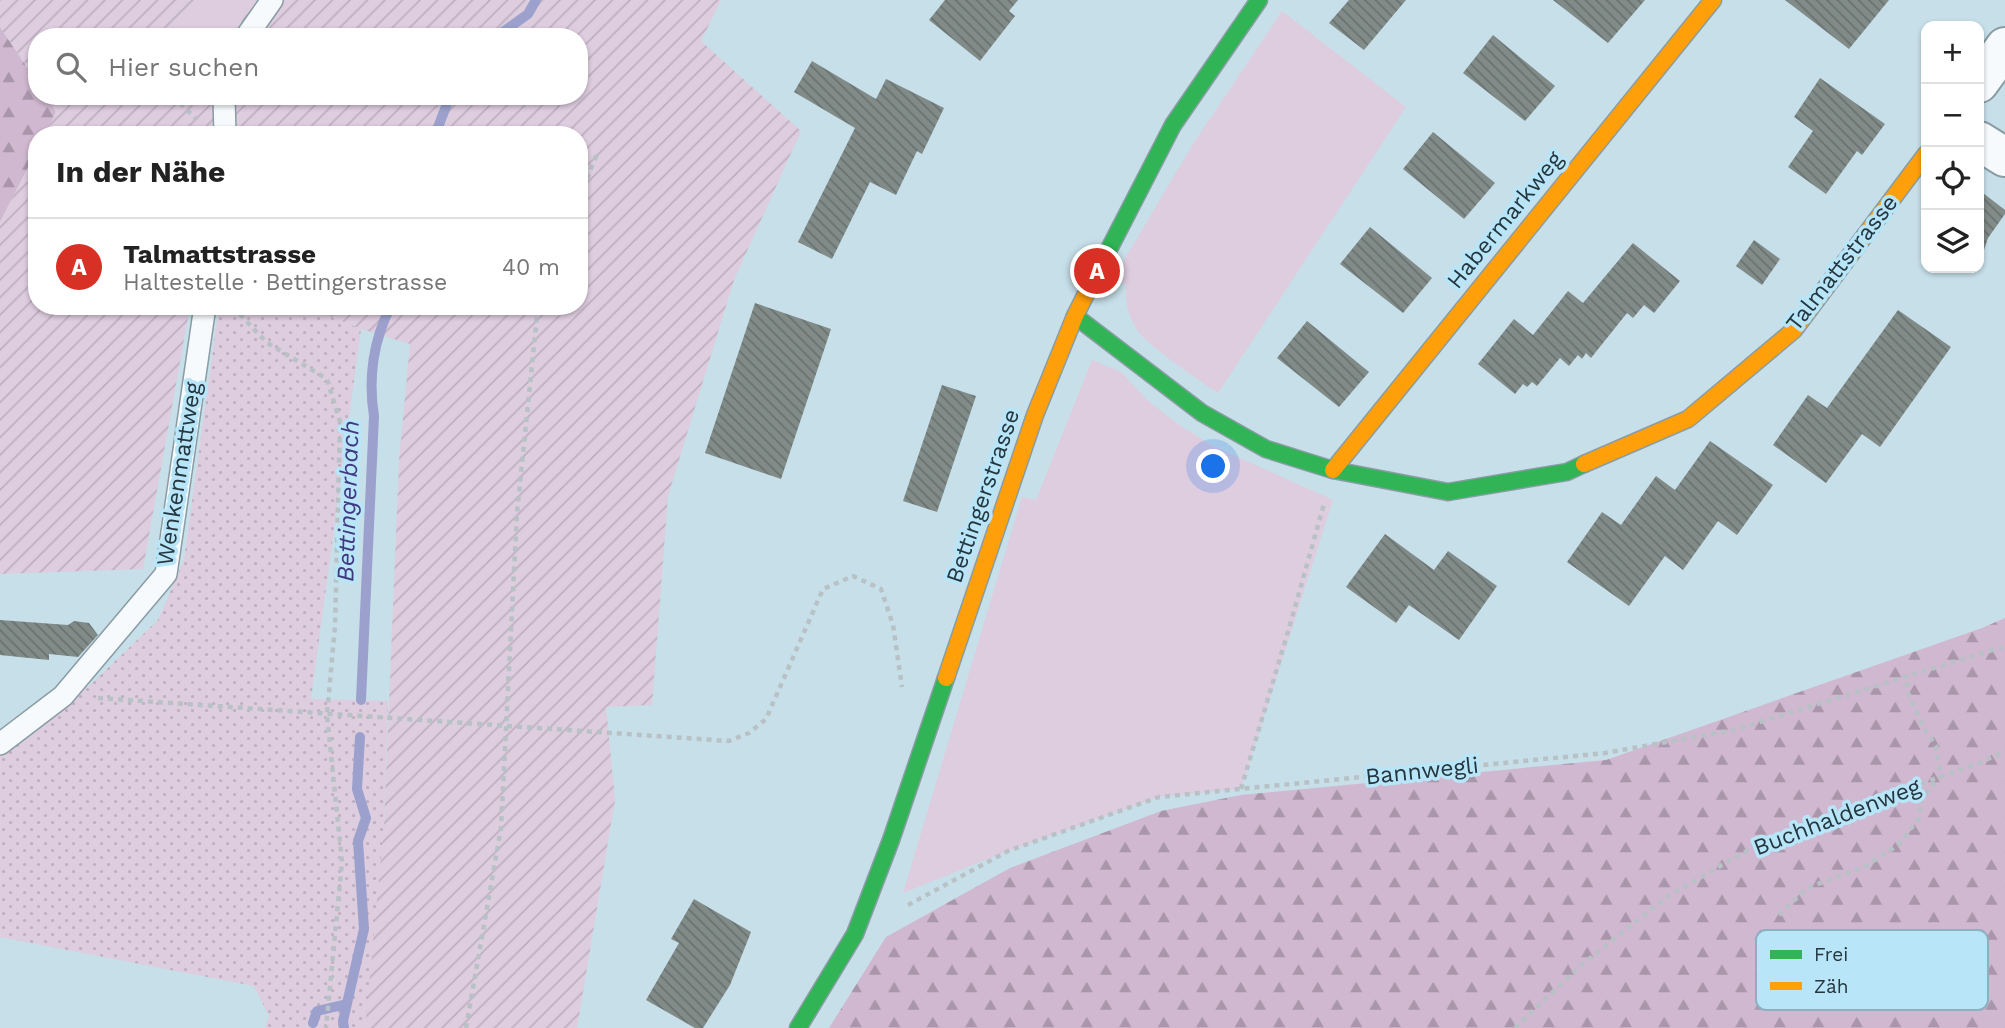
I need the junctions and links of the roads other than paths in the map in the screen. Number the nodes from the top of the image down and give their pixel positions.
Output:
1 (272, 0) edge
2 (1259, 0) edge
3 (1713, 0) edge
4 (252, 28) edge
5 (2005, 47) edge
6 (1984, 76) edge
7 (224, 105) edge
8 (225, 126) edge
9 (1984, 144) edge
10 (2005, 157) edge
11 (1921, 161) edge
12 (204, 315) edge
13 (1075, 316) junction
14 (1333, 470) junction
15 (0, 744) edge
16 (798, 1028) edge

1 - 4 lane
2 - 13 street, Bettingerstrasse
3 - 14 street, Habermarkweg
5 - 6 street
7 - 8 lane
9 - 10 street
11 - 14 street, Talmattstrasse
12 - 15 lane, Wenkenmattweg
13 - 14 street, Talmattstrasse
13 - 16 street, Bettingerstrasse

